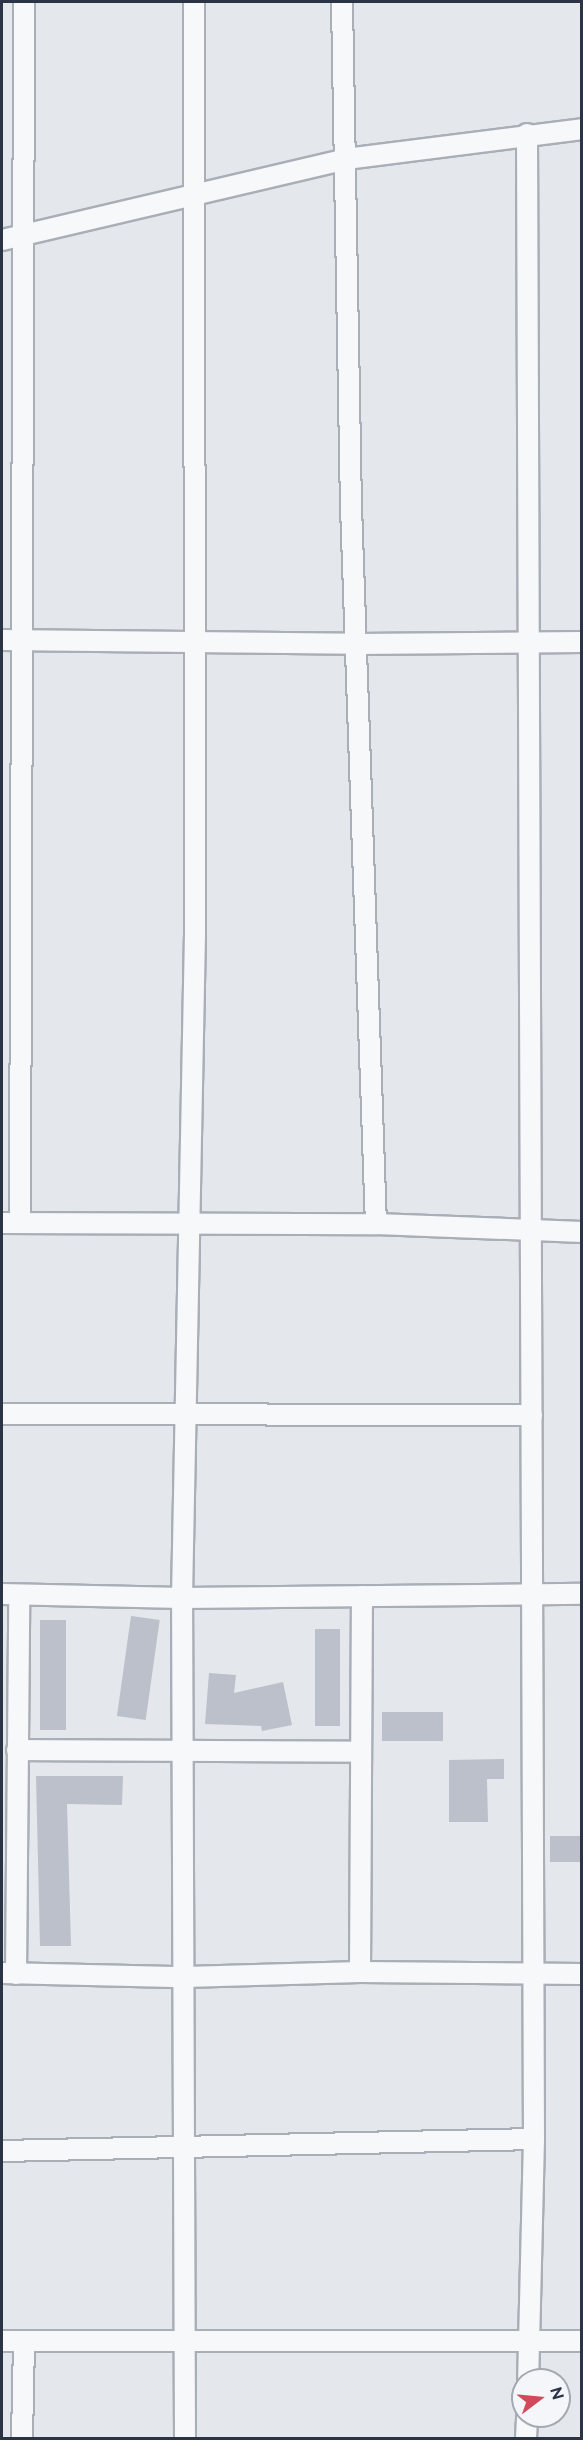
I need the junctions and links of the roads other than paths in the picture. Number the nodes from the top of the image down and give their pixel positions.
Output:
1 (24, 2) edge
2 (194, 2) edge
3 (342, 2) edge
4 (582, 129) edge
5 (527, 134) junction
6 (346, 159) junction
7 (194, 192) junction
8 (24, 234) junction
9 (2, 240) edge
10 (2, 640) edge
11 (22, 640) junction
12 (529, 642) junction
13 (582, 642) edge
14 (195, 644) junction
15 (356, 645) junction
16 (189, 1222) junction
17 (11, 1223) edge
18 (376, 1224) junction
19 (530, 1230) junction
20 (582, 1232) edge
21 (2, 1414) edge
22 (186, 1414) junction
23 (532, 1415) junction
24 (532, 1593) junction
25 (10, 1594) edge
26 (582, 1594) edge
27 (362, 1596) junction
28 (182, 1598) junction
29 (17, 1750) junction
30 (183, 1751) junction
31 (361, 1752) junction
32 (360, 1972) junction
33 (533, 1972) junction
34 (8, 1974) edge
35 (582, 1974) edge
36 (185, 1977) junction
37 (534, 2139) junction
38 (185, 2147) junction
39 (2, 2151) edge
40 (2, 2341) edge
41 (24, 2341) junction
42 (185, 2341) junction
43 (529, 2342) junction
44 (582, 2342) edge
45 (528, 2368) edge
46 (22, 2439) edge
47 (185, 2439) edge

1 - 8 street
2 - 7 street
3 - 6 street
4 - 5 street
5 - 6 street
5 - 12 street
6 - 7 street
6 - 15 street
7 - 8 street
7 - 14 street
8 - 9 street
8 - 11 street
10 - 11 street
11 - 14 street
11 - 17 street
12 - 13 street
12 - 15 street
12 - 19 street
14 - 15 street
14 - 16 street
15 - 18 street
16 - 17 street
16 - 18 street
16 - 22 street
18 - 19 street
19 - 20 street
19 - 23 street
21 - 22 street
22 - 23 street
22 - 28 street
23 - 24 street
24 - 26 street
24 - 27 street
24 - 33 street
25 - 28 street
25 - 29 street
27 - 28 street
27 - 31 street
28 - 30 street
29 - 30 street
29 - 34 street
30 - 31 street
30 - 36 street
31 - 32 street
32 - 33 street
32 - 36 street
33 - 35 street
33 - 37 street
34 - 36 street
36 - 38 street
37 - 38 street
37 - 43 street
38 - 39 street
38 - 42 street
40 - 41 street
41 - 42 street
41 - 46 street
42 - 43 street
42 - 47 street
43 - 44 street
43 - 45 street

